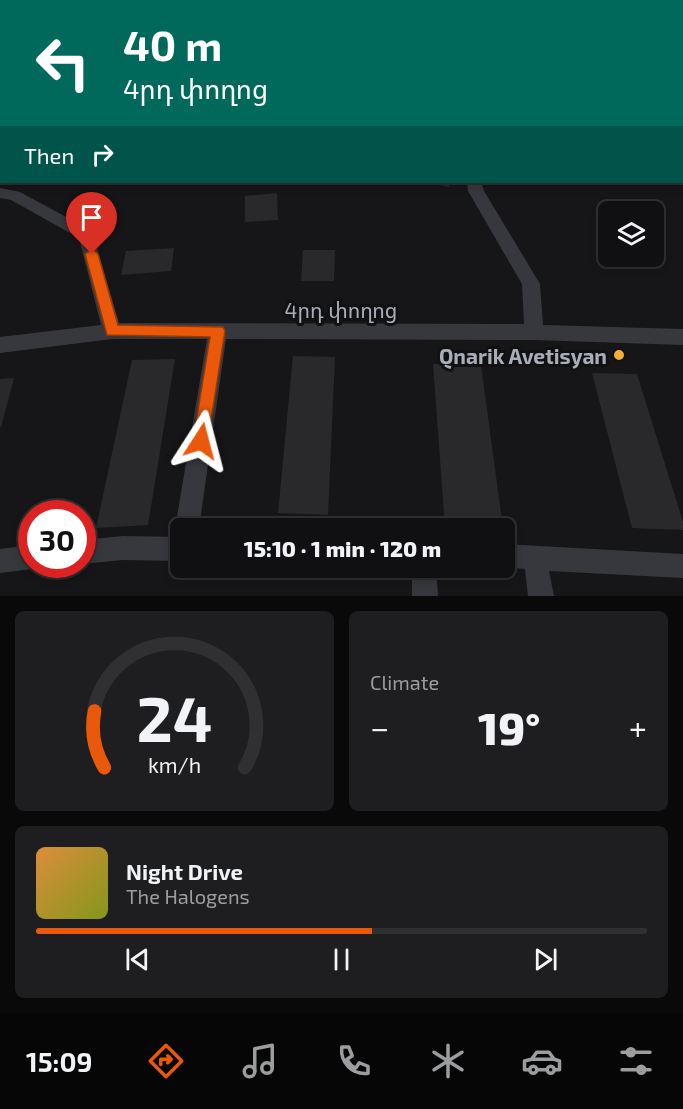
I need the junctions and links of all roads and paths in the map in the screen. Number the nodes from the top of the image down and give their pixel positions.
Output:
1 (474, 183) edge
2 (0, 193) edge
3 (112, 331) junction
4 (218, 331) junction
5 (534, 332) junction
6 (683, 337) edge
7 (0, 345) edge
8 (189, 518) edge
9 (170, 549) edge
10 (96, 551) edge
11 (515, 556) edge
12 (535, 557) junction
13 (18, 559) edge
14 (0, 561) edge
15 (683, 566) edge
16 (424, 578) edge
17 (425, 596) edge
18 (541, 596) edge

1 - 5 street
2 - 3 street
3 - 4 street, 4րդ փողոց
3 - 7 street, 4րդ փողոց
4 - 5 street, 4րդ փողոց
4 - 8 street
5 - 6 street, 4րդ փողոց
9 - 10 street
11 - 12 street
12 - 15 street
12 - 18 street
13 - 14 street
16 - 17 street

